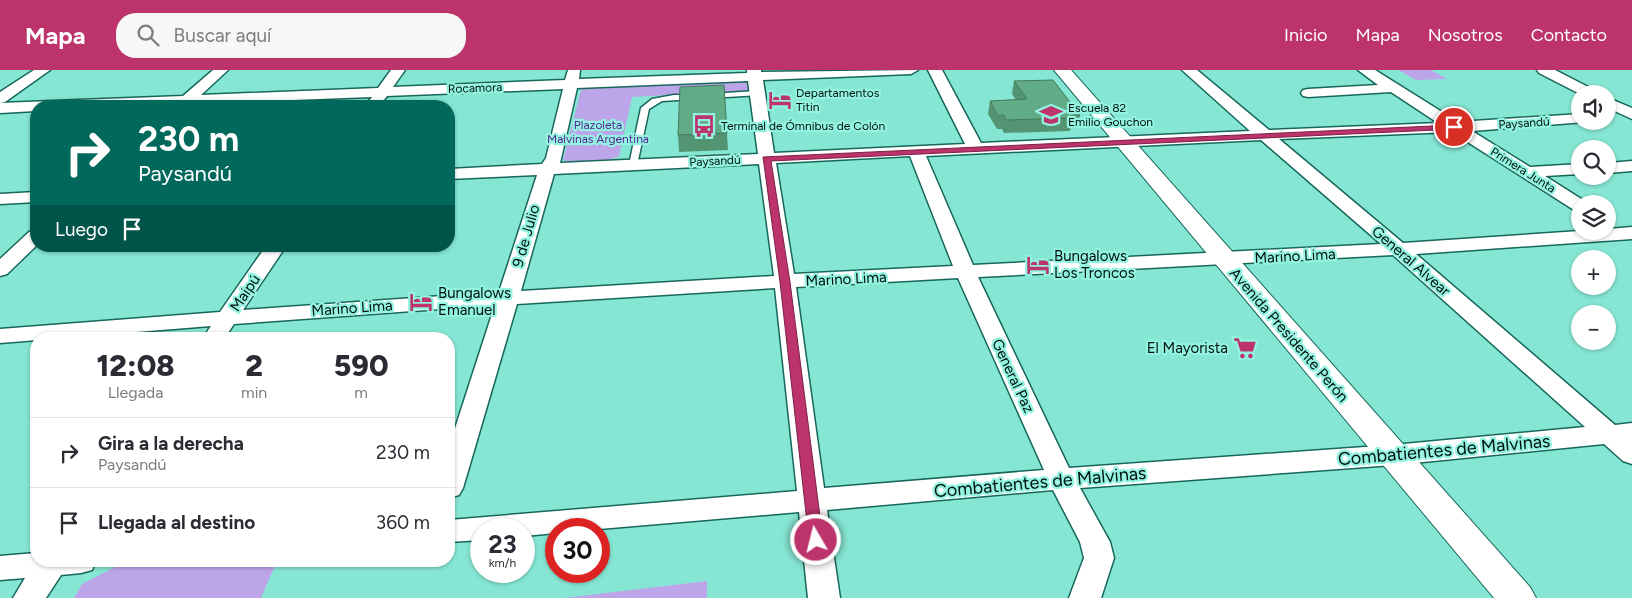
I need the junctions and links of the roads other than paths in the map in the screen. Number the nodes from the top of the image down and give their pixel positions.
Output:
1 (43, 70) edge
2 (221, 70) edge
3 (398, 70) edge
4 (911, 70) edge
5 (934, 70) edge
6 (1062, 70) edge
7 (1189, 70) edge
8 (1365, 70) edge
9 (1544, 70) edge
10 (754, 73) edge
11 (572, 77) edge
12 (1573, 85) edge
13 (1393, 88) junction
14 (382, 92) junction
15 (756, 93) junction
16 (1308, 93) dead end
17 (0, 99) edge
18 (186, 100) edge
19 (237, 100) edge
20 (377, 100) edge
21 (30, 106) edge
22 (1616, 106) edge
23 (0, 108) edge
24 (1632, 115) edge
25 (1616, 117) edge
26 (1571, 120) edge
27 (1454, 127) junction
28 (1267, 136) junction
29 (1123, 141) junction
30 (975, 148) junction
31 (916, 151) junction
32 (766, 158) junction
33 (633, 165) junction
34 (1632, 166) edge
35 (1616, 167) edge
36 (549, 169) junction
37 (1571, 170) edge
38 (1526, 172) junction
39 (455, 174) edge
40 (30, 197) edge
41 (0, 199) edge
42 (1571, 200) edge
43 (1624, 232) edge
44 (30, 242) edge
45 (1399, 250) junction
46 (272, 252) edge
47 (1224, 260) junction
48 (0, 270) edge
49 (966, 272) junction
50 (785, 282) junction
51 (508, 298) junction
52 (229, 317) junction
53 (48, 332) edge
54 (218, 332) edge
55 (30, 334) edge
56 (0, 336) edge
57 (1621, 433) edge
58 (1632, 454) edge
59 (1393, 455) junction
60 (455, 469) edge
61 (1061, 479) junction
62 (811, 501) junction
63 (455, 531) edge
64 (30, 565) edge
65 (58, 567) edge
66 (0, 568) edge
67 (29, 598) edge
68 (824, 598) edge
69 (1085, 598) edge
70 (1517, 598) edge

1 - 17 street
2 - 18 street
3 - 14 street
4 - 10 street, Rocamora
5 - 30 street
6 - 29 main road, Avenida Presidente Perón
7 - 28 street, General Alvear
8 - 13 street, Primera Junta
9 - 12 street
10 - 11 street, Rocamora
10 - 15 street
11 - 14 street, Rocamora
11 - 36 street, 9 de Julio
13 - 16 street
13 - 27 street, Primera Junta
14 - 19 street, Rocamora
14 - 20 street
15 - 32 street
15 - 33 lane
21 - 23 street, Rocamora
22 - 24 street
24 - 25 street
26 - 27 street, Paysandú
27 - 28 street, Paysandú
27 - 38 street, Primera Junta
28 - 29 street, Paysandú
28 - 45 street, General Alvear
29 - 30 street, Paysandú
29 - 47 main road, Avenida Presidente Perón
30 - 31 street, Paysandú
31 - 32 street, Paysandú
31 - 49 street, General Paz
32 - 33 street, Paysandú
32 - 50 street
33 - 36 street, Paysandú
34 - 35 street
36 - 39 street, Paysandú
36 - 51 street, 9 de Julio
37 - 38 street
38 - 42 street, Primera Junta
40 - 41 street
43 - 45 street, Marino Lima
44 - 48 street
45 - 47 street, Marino Lima
45 - 57 street, General Alvear
46 - 52 street, Maipú
47 - 49 street, Marino Lima
47 - 59 main road, Avenida Presidente Perón
49 - 50 street, Marino Lima
49 - 61 street, General Paz
50 - 51 street, Marino Lima
50 - 62 street
51 - 52 street, Marino Lima
51 - 60 street, 9 de Julio
52 - 53 street, Marino Lima
52 - 54 street, Maipú
55 - 56 street, Marino Lima
57 - 58 street, General Alvear
57 - 59 street, Combatientes de Malvinas
59 - 61 street, Combatientes de Malvinas
59 - 70 main road, Avenida Presidente Perón
61 - 62 street, Combatientes de Malvinas
61 - 69 street, General Paz
62 - 63 street, Combatientes de Malvinas
62 - 68 street
64 - 66 street
65 - 67 street

